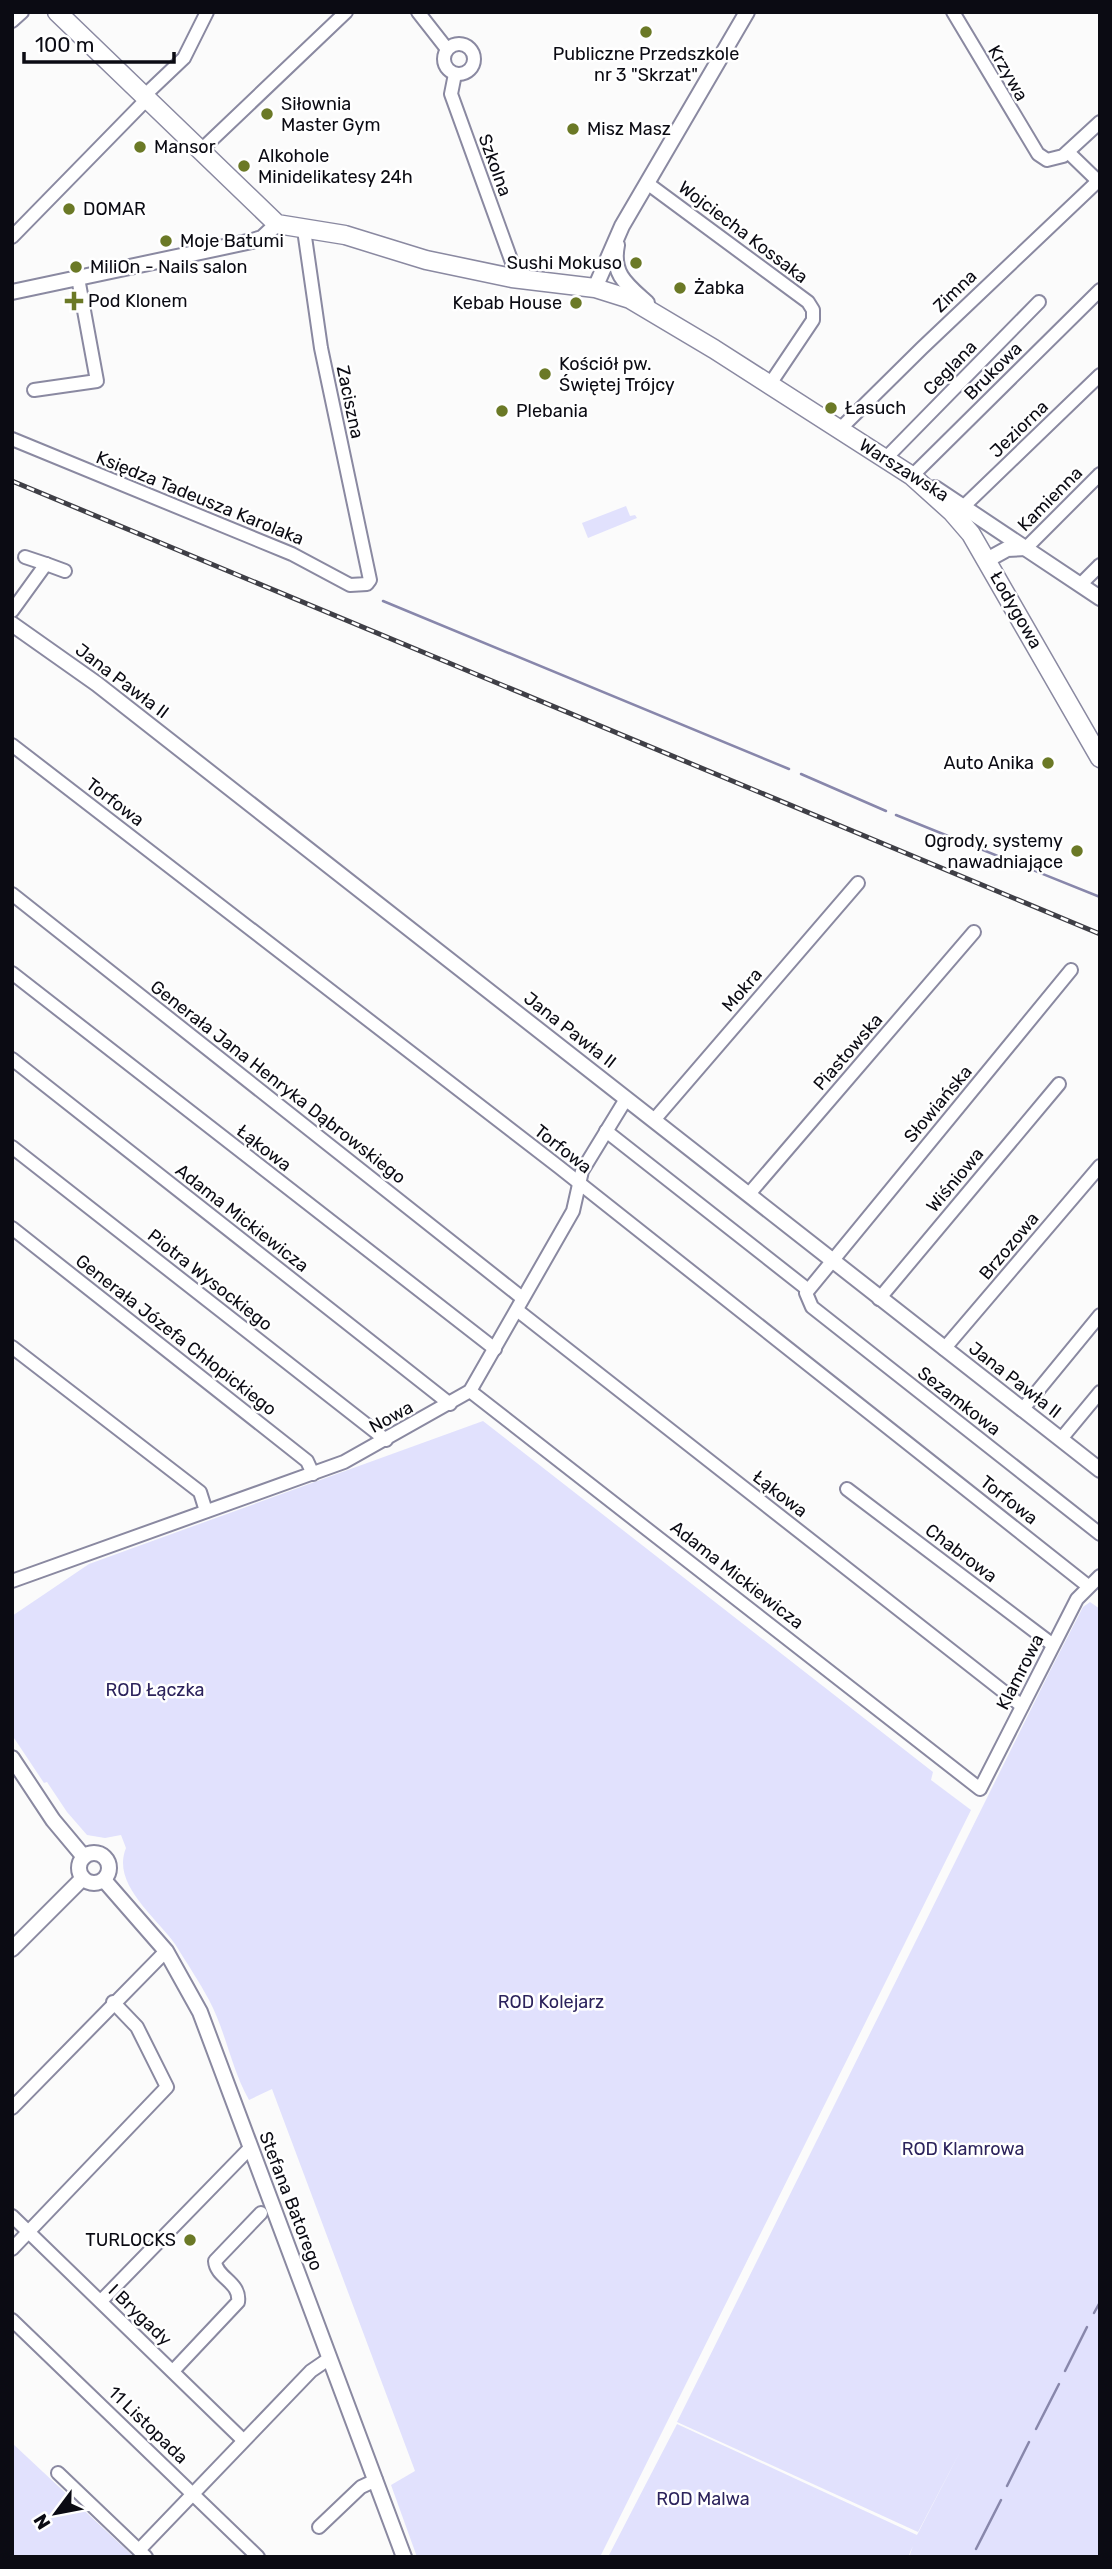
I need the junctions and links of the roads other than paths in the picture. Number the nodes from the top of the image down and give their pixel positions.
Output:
1 (22, 12) edge
2 (57, 12) edge
3 (207, 12) edge
4 (346, 12) edge
5 (418, 12) edge
6 (747, 12) edge
7 (953, 12) edge
8 (12, 21) edge
9 (447, 49) junction
10 (455, 74) junction
11 (145, 98) junction
12 (1100, 122) edge
13 (200, 151) junction
14 (1068, 152) junction
15 (1099, 182) edge
16 (647, 183) junction
17 (277, 224) junction
18 (622, 226) junction
19 (304, 230) junction
20 (12, 237) edge
21 (513, 268) dead end
22 (78, 278) junction
23 (596, 288) junction
24 (1100, 290) edge
25 (12, 292) edge
26 (1039, 302) dead end
27 (661, 315) junction
28 (1100, 376) edge
29 (770, 384) junction
30 (34, 390) dead end
31 (840, 429) junction
32 (12, 439) edge
33 (885, 458) junction
34 (1100, 474) edge
35 (912, 476) junction
36 (963, 507) junction
37 (1026, 548) junction
38 (25, 557) dead end
39 (987, 560) junction
40 (46, 564) junction
41 (1100, 565) edge
42 (65, 571) dead end
43 (370, 580) joint
44 (1080, 585) junction
45 (1100, 598) edge
46 (12, 611) edge
47 (12, 624) edge
48 (12, 745) edge
49 (1100, 758) edge
50 (858, 883) dead end
51 (12, 894) edge
52 (974, 932) dead end
53 (1071, 970) dead end
54 (12, 973) edge
55 (12, 1059) edge
56 (1059, 1084) dead end
57 (626, 1099) junction
58 (654, 1120) junction
59 (606, 1131) junction
60 (12, 1147) edge
61 (1100, 1166) edge
62 (579, 1184) junction
63 (749, 1195) junction
64 (12, 1228) edge
65 (831, 1260) junction
66 (807, 1289) junction
67 (521, 1297) junction
68 (879, 1299) junction
69 (517, 1310) junction
70 (1100, 1315) edge
71 (12, 1347) edge
72 (495, 1349) junction
73 (944, 1349) junction
74 (470, 1391) junction
75 (1100, 1392) edge
76 (450, 1404) junction
77 (1022, 1410) junction
78 (1060, 1439) junction
79 (386, 1440) junction
80 (1100, 1470) edge
81 (313, 1474) junction
82 (847, 1489) dead end
83 (206, 1511) junction
84 (1100, 1534) edge
85 (1100, 1576) edge
86 (12, 1581) edge
87 (1088, 1586) junction
88 (1053, 1645) junction
89 (1021, 1706) junction
90 (12, 1758) edge
91 (18, 1778) edge
92 (980, 1789) joint
93 (84, 1857) junction
94 (83, 1878) junction
95 (104, 1880) junction
96 (12, 1949) edge
97 (166, 1951) junction
98 (113, 2002) junction
99 (12, 2108) edge
100 (250, 2148) junction
101 (261, 2213) dead end
102 (12, 2216) edge
103 (29, 2232) junction
104 (12, 2249) edge
105 (101, 2301) junction
106 (12, 2320) edge
107 (330, 2358) junction
108 (173, 2371) junction
109 (243, 2440) junction
110 (58, 2473) dead end
111 (376, 2480) junction
112 (193, 2493) junction
113 (319, 2527) dead end
114 (142, 2553) edge
115 (258, 2557) edge
116 (404, 2557) edge

1 - 8 street
2 - 11 main road
3 - 11 street
4 - 13 street
5 - 9 street, Szkolna
6 - 16 street
7 - 14 street, Krzywa
9 - 10 street, Szkolna
9 - 10 street
10 - 21 street, Szkolna
11 - 13 main road
11 - 20 street
12 - 14 street
13 - 17 main road
14 - 15 street
15 - 31 street, Zimna
16 - 18 street
16 - 29 street, Wojciecha Kossaka
17 - 19 main road, Warszawska
17 - 22 street
18 - 23 street
18 - 27 street
19 - 23 main road, Warszawska
19 - 43 street, Zaciszna
22 - 25 street
22 - 30 street
23 - 27 main road, Warszawska
24 - 35 street, Brukowa
26 - 33 street, Ceglana
27 - 29 main road, Warszawska
28 - 36 street, Jeziorna
29 - 31 main road, Warszawska
31 - 33 main road, Warszawska
32 - 43 street, Księdza Tadeusza Karolaka
33 - 35 main road, Warszawska
34 - 37 street, Kamienna
35 - 36 street, Warszawska
35 - 39 main road, Łodygowa
36 - 37 street, Warszawska
37 - 39 street
37 - 44 street, Warszawska
38 - 40 street
39 - 49 main road, Łodygowa
40 - 42 street
40 - 46 street
41 - 44 street
44 - 45 street, Warszawska
47 - 57 street, Jana Pawła II
48 - 62 street, Torfowa
50 - 58 street, Mokra
51 - 67 street, Generała Jana Henryka Dąbrowskiego
52 - 63 street, Piastowska
53 - 65 street, Słowiańska
54 - 72 street, Łąkowa
55 - 76 street, Adama Mickiewicza
56 - 68 street, Wiśniowa
57 - 58 street, Jana Pawła II
57 - 59 street, Nowa
58 - 63 street, Jana Pawła II
59 - 62 street, Nowa
59 - 66 street, Sezamkowa
60 - 79 street, Piotra Wysockiego
61 - 73 street, Brzozowa
62 - 67 street, Nowa
62 - 87 street, Torfowa
63 - 65 street, Jana Pawła II
64 - 81 street, Generała Józefa Chłopickiego
65 - 66 street
65 - 68 street, Jana Pawła II
66 - 84 street, Sezamkowa
67 - 69 street, Nowa
68 - 73 street, Jana Pawła II
69 - 72 street, Nowa
69 - 89 street, Łąkowa
70 - 77 street
71 - 83 street
72 - 74 street, Nowa
73 - 77 street, Jana Pawła II
74 - 76 street, Nowa
74 - 92 street, Adama Mickiewicza
75 - 78 street
76 - 79 street, Nowa
77 - 78 street, Jana Pawła II
78 - 80 street, Jana Pawła II
79 - 81 street, Nowa
81 - 83 street, Nowa
82 - 88 street, Chabrowa
83 - 86 street, Nowa
85 - 87 street, Klamrowa
87 - 88 street, Klamrowa
88 - 89 street, Klamrowa
89 - 92 street, Klamrowa
90 - 91 street
91 - 93 street
93 - 94 street
93 - 95 street
94 - 95 street
94 - 96 street
95 - 97 street, Stefana Batorego
97 - 98 street
97 - 100 street, Stefana Batorego
98 - 99 street
98 - 103 street
100 - 105 street
100 - 107 street, Stefana Batorego
101 - 108 street
102 - 103 street, I Brygady
103 - 104 street
103 - 105 street, I Brygady
105 - 108 street, I Brygady
106 - 112 street, 11 Listopada
107 - 109 street
107 - 111 street, Stefana Batorego
108 - 109 street, I Brygady
109 - 112 street
110 - 114 street
111 - 113 street
111 - 116 street, Stefana Batorego
112 - 114 street
112 - 115 street, 11 Listopada

